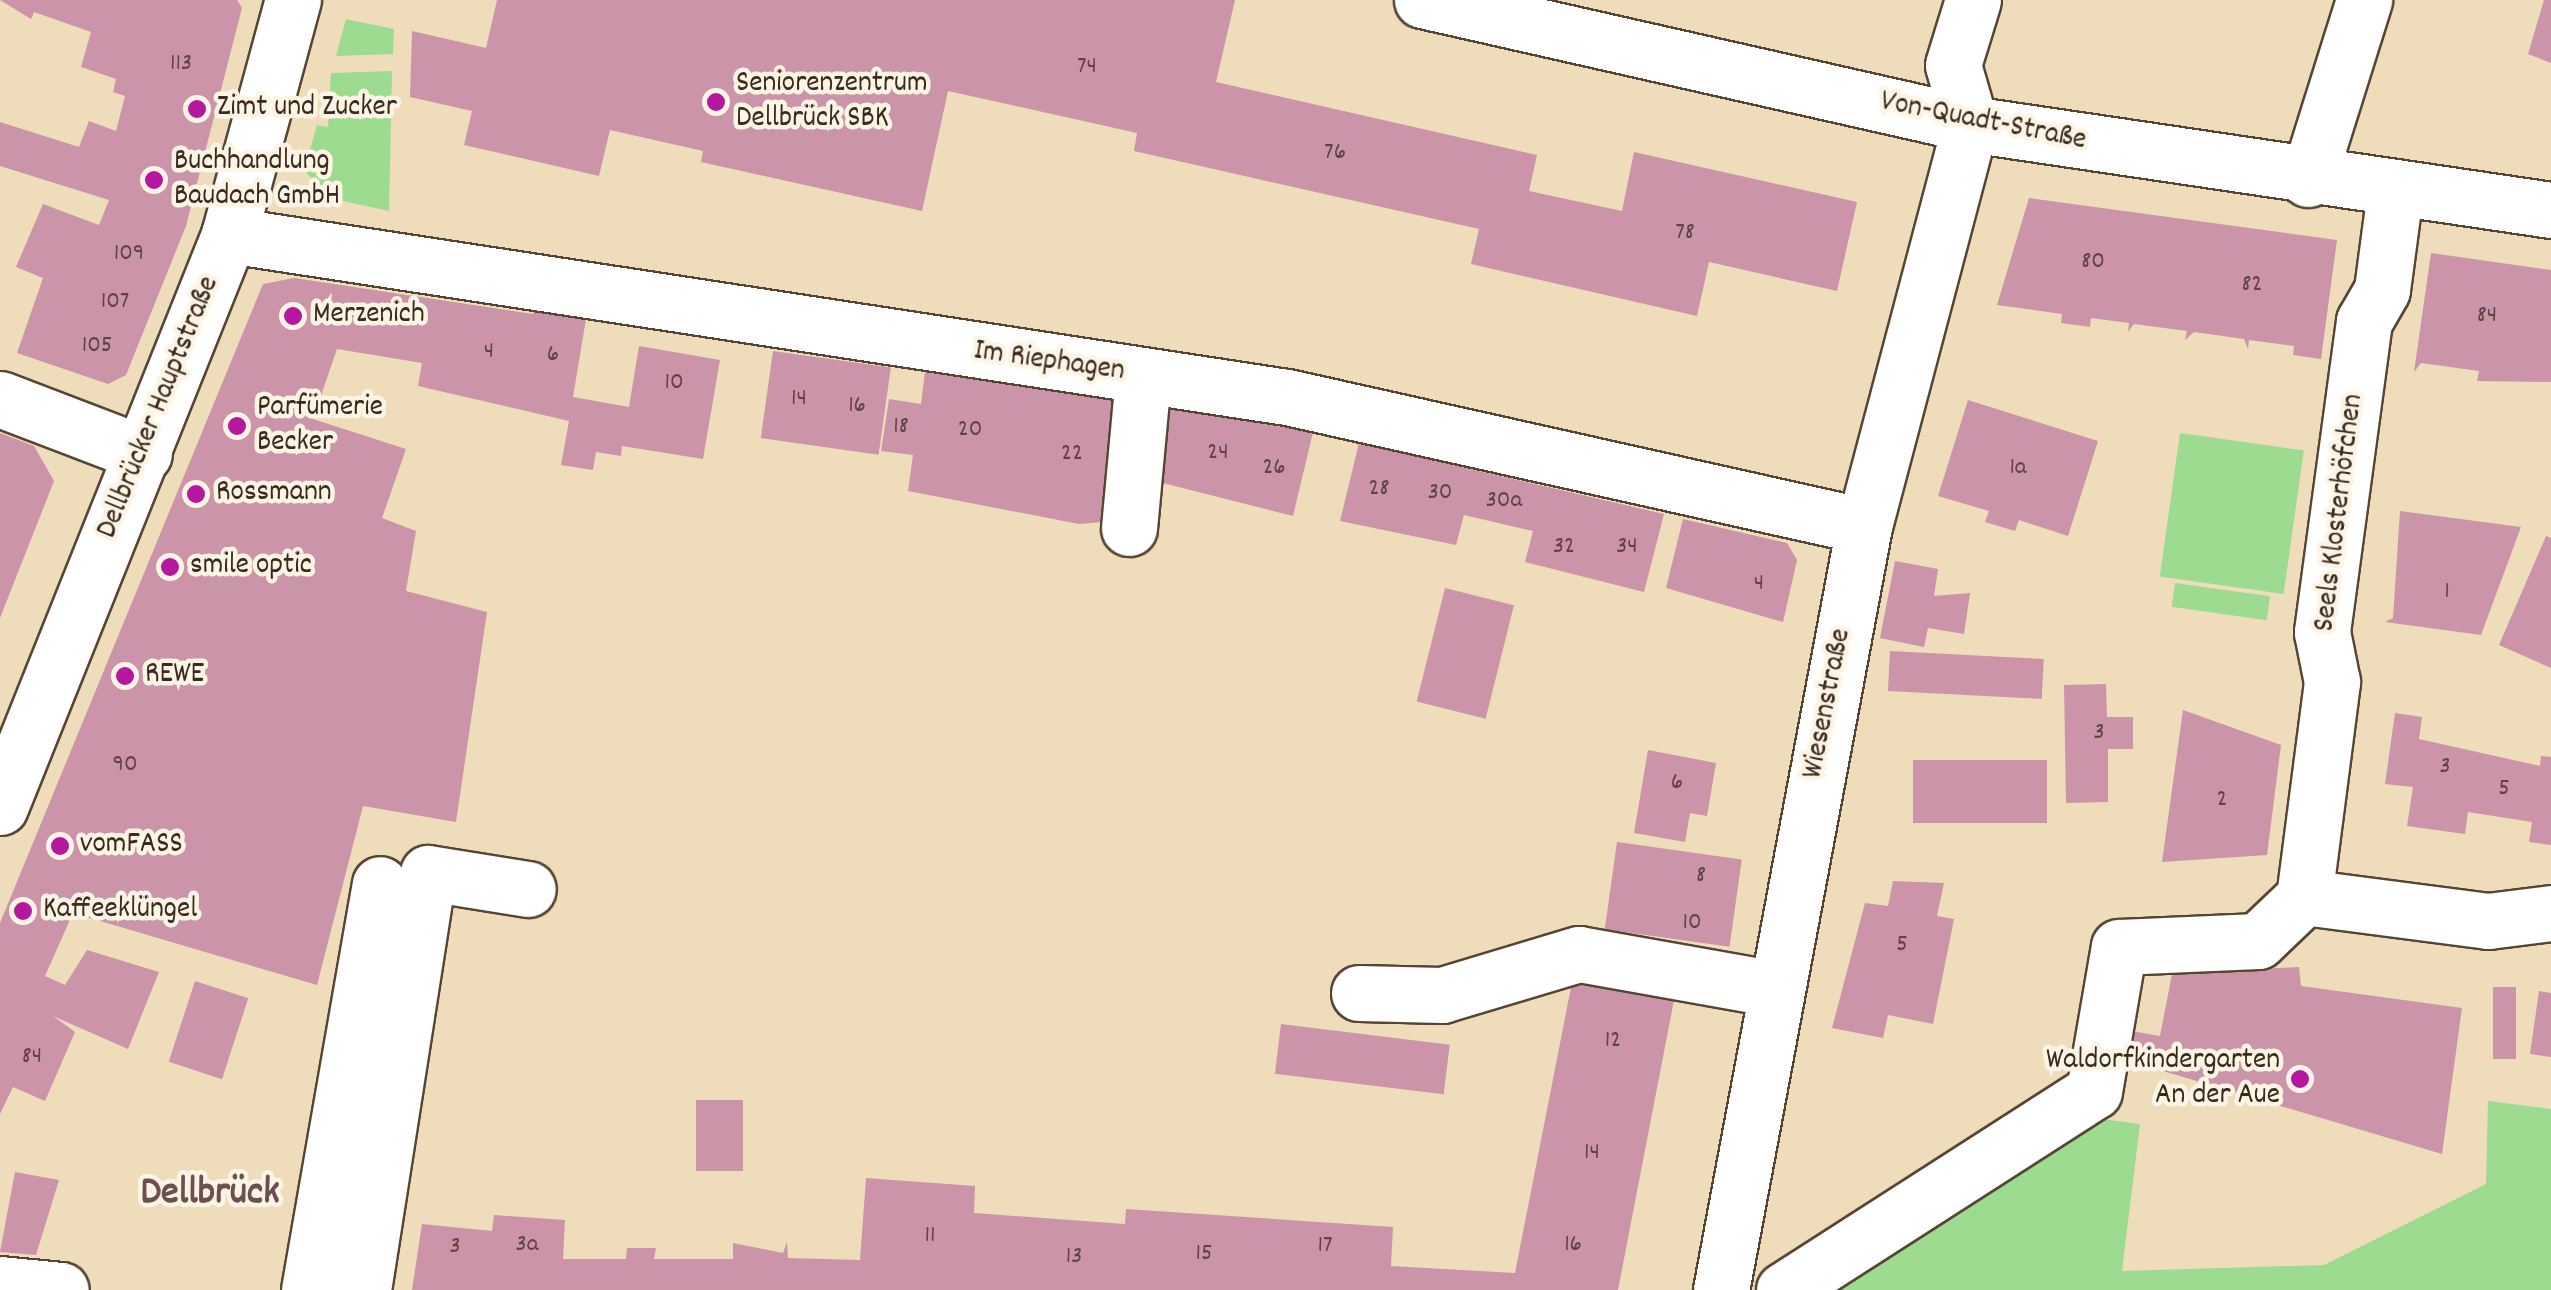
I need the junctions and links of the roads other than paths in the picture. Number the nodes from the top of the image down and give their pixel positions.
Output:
1 (293, 0) edge
2 (1422, 0) edge
3 (1973, 0) edge
4 (2364, 0) edge
5 (1970, 124) junction
6 (2308, 179) junction
7 (2395, 192) junction
8 (2551, 210) edge
9 (228, 235) junction
10 (1143, 377) junction
11 (0, 400) edge
12 (144, 454) junction
13 (1864, 526) junction
14 (1129, 528) dead end
15 (0, 807) edge
16 (380, 884) dead end
17 (528, 889) dead end
18 (2304, 897) junction
19 (2551, 913) edge
20 (1775, 990) junction
21 (1359, 993) dead end
22 (0, 1284) edge
23 (61, 1290) edge
24 (308, 1290) edge
25 (363, 1290) edge
26 (1720, 1290) edge
27 (1784, 1290) edge

1 - 9 street, Dellbrücker Hauptstraße
2 - 5 street, Von-Quadt-Straße
3 - 5 street
4 - 6 street
5 - 6 street, Von-Quadt-Straße
5 - 13 street, Wiesenstraße
6 - 7 street, Von-Quadt-Straße
7 - 8 street, Von-Quadt-Straße
7 - 18 street, Seels Klosterhöfchen
9 - 10 street, Im Riephagen
9 - 12 street, Dellbrücker Hauptstraße
10 - 13 street, Im Riephagen
10 - 14 street
11 - 12 street
12 - 15 street, Dellbrücker Hauptstraße
13 - 20 street, Wiesenstraße
16 - 24 street
17 - 25 street
18 - 19 street
18 - 27 street
20 - 21 street
20 - 26 street, Wiesenstraße
22 - 23 street

